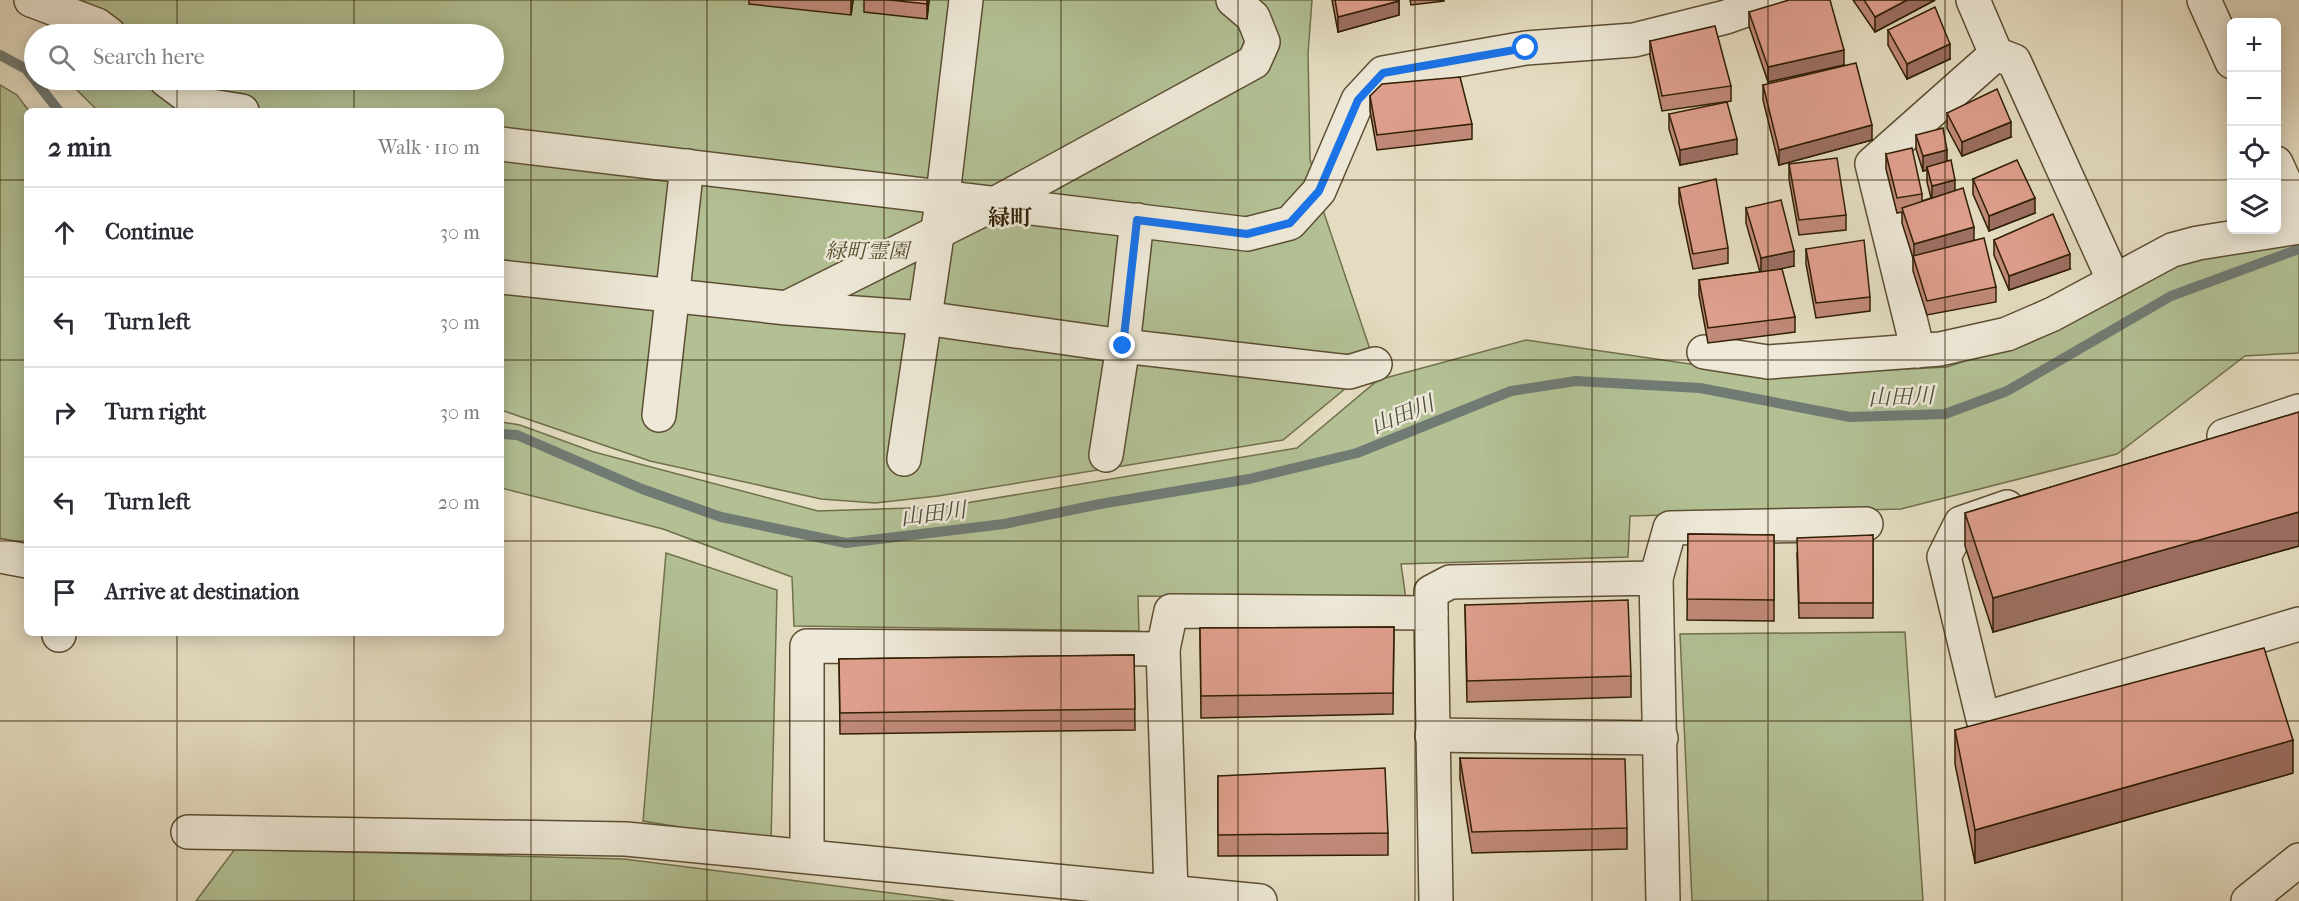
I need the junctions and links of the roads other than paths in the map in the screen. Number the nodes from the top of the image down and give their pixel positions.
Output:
1 (31, 0) edge
2 (966, 0) edge
3 (1233, 0) edge
4 (1774, 0) edge
5 (1973, 0) edge
6 (2204, 0) edge
7 (94, 24) edge
8 (2227, 51) edge
9 (1996, 54) junction
10 (179, 90) edge
11 (203, 108) edge
12 (504, 144) edge
13 (687, 166) junction
14 (2281, 171) edge
15 (943, 195) junction
16 (998, 202) junction
17 (2299, 213) edge
18 (1137, 220) junction
19 (2299, 227) edge
20 (936, 234) junction
21 (504, 276) edge
22 (2114, 281) junction
23 (672, 295) junction
24 (787, 308) junction
25 (924, 318) junction
26 (1123, 346) junction
27 (1918, 351) junction
28 (1704, 352) dead end
29 (1375, 364) dead end
30 (2299, 411) edge
31 (659, 415) dead end
32 (2198, 444) edge
33 (1106, 455) dead end
34 (904, 459) dead end
35 (2040, 496) edge
36 (1866, 524) dead end
37 (0, 556) edge
38 (24, 560) edge
39 (1656, 578) junction
40 (1431, 613) junction
41 (2299, 624) edge
42 (1163, 648) junction
43 (1432, 735) junction
44 (1661, 738) junction
45 (188, 832) dead end
46 (807, 855) junction
47 (2299, 860) edge
48 (1171, 892) junction
49 (1260, 901) edge
50 (1436, 901) edge
51 (1663, 901) edge
52 (2248, 901) edge

1 - 7 street
2 - 15 street
3 - 16 street
4 - 18 street
5 - 9 street
6 - 8 street
9 - 22 street
9 - 27 street
10 - 11 street
12 - 13 street
13 - 15 street
13 - 23 street
14 - 17 street
15 - 16 street
15 - 20 street
16 - 18 street
16 - 20 street
18 - 26 street
19 - 22 street
20 - 24 street
20 - 25 street
21 - 23 street
22 - 27 street
23 - 24 street
23 - 31 street
24 - 25 street
25 - 26 street
25 - 34 street
26 - 29 street
26 - 33 street
27 - 28 street
30 - 32 street
35 - 41 street
36 - 39 street
37 - 38 street
39 - 40 street
39 - 44 street
40 - 42 street
40 - 43 street
42 - 46 street
42 - 48 street
43 - 44 street
43 - 50 street
44 - 51 street
45 - 46 street
46 - 48 street
47 - 52 street
48 - 49 street

